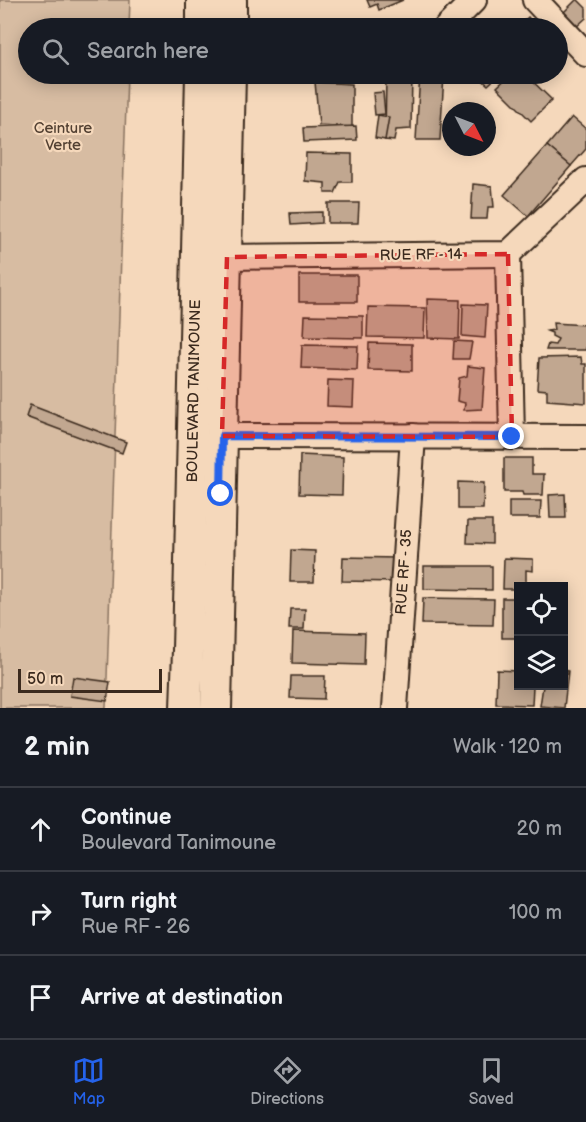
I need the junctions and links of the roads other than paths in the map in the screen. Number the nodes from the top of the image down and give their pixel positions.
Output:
1 (202, 0) edge
2 (231, 0) edge
3 (474, 0) edge
4 (535, 0) edge
5 (202, 18) edge
6 (231, 18) edge
7 (456, 18) edge
8 (552, 18) edge
9 (568, 35) edge
10 (586, 54) edge
11 (201, 84) edge
12 (230, 84) edge
13 (586, 180) edge
14 (508, 254) junction
15 (226, 256) junction
16 (222, 436) junction
17 (413, 436) junction
18 (512, 437) junction
19 (586, 437) edge
20 (191, 493) junction
21 (221, 494) junction
22 (186, 708) edge
23 (216, 708) edge
24 (395, 708) edge

1 - 5 main road
2 - 6 main road
3 - 7 street
4 - 8 street
9 - 10 street
11 - 20 main road, BOULEVARD TANIMOUNE
12 - 15 main road, BOULEVARD TANIMOUNE
13 - 14 street
14 - 15 street, RUE RF - 14
14 - 18 street
15 - 16 main road, BOULEVARD TANIMOUNE
16 - 17 street
16 - 21 main road, BOULEVARD TANIMOUNE
17 - 18 street
17 - 24 street, RUE RF - 35
18 - 19 street
20 - 21 main road
20 - 22 main road, BOULEVARD TANIMOUNE
21 - 23 main road, BOULEVARD TANIMOUNE

